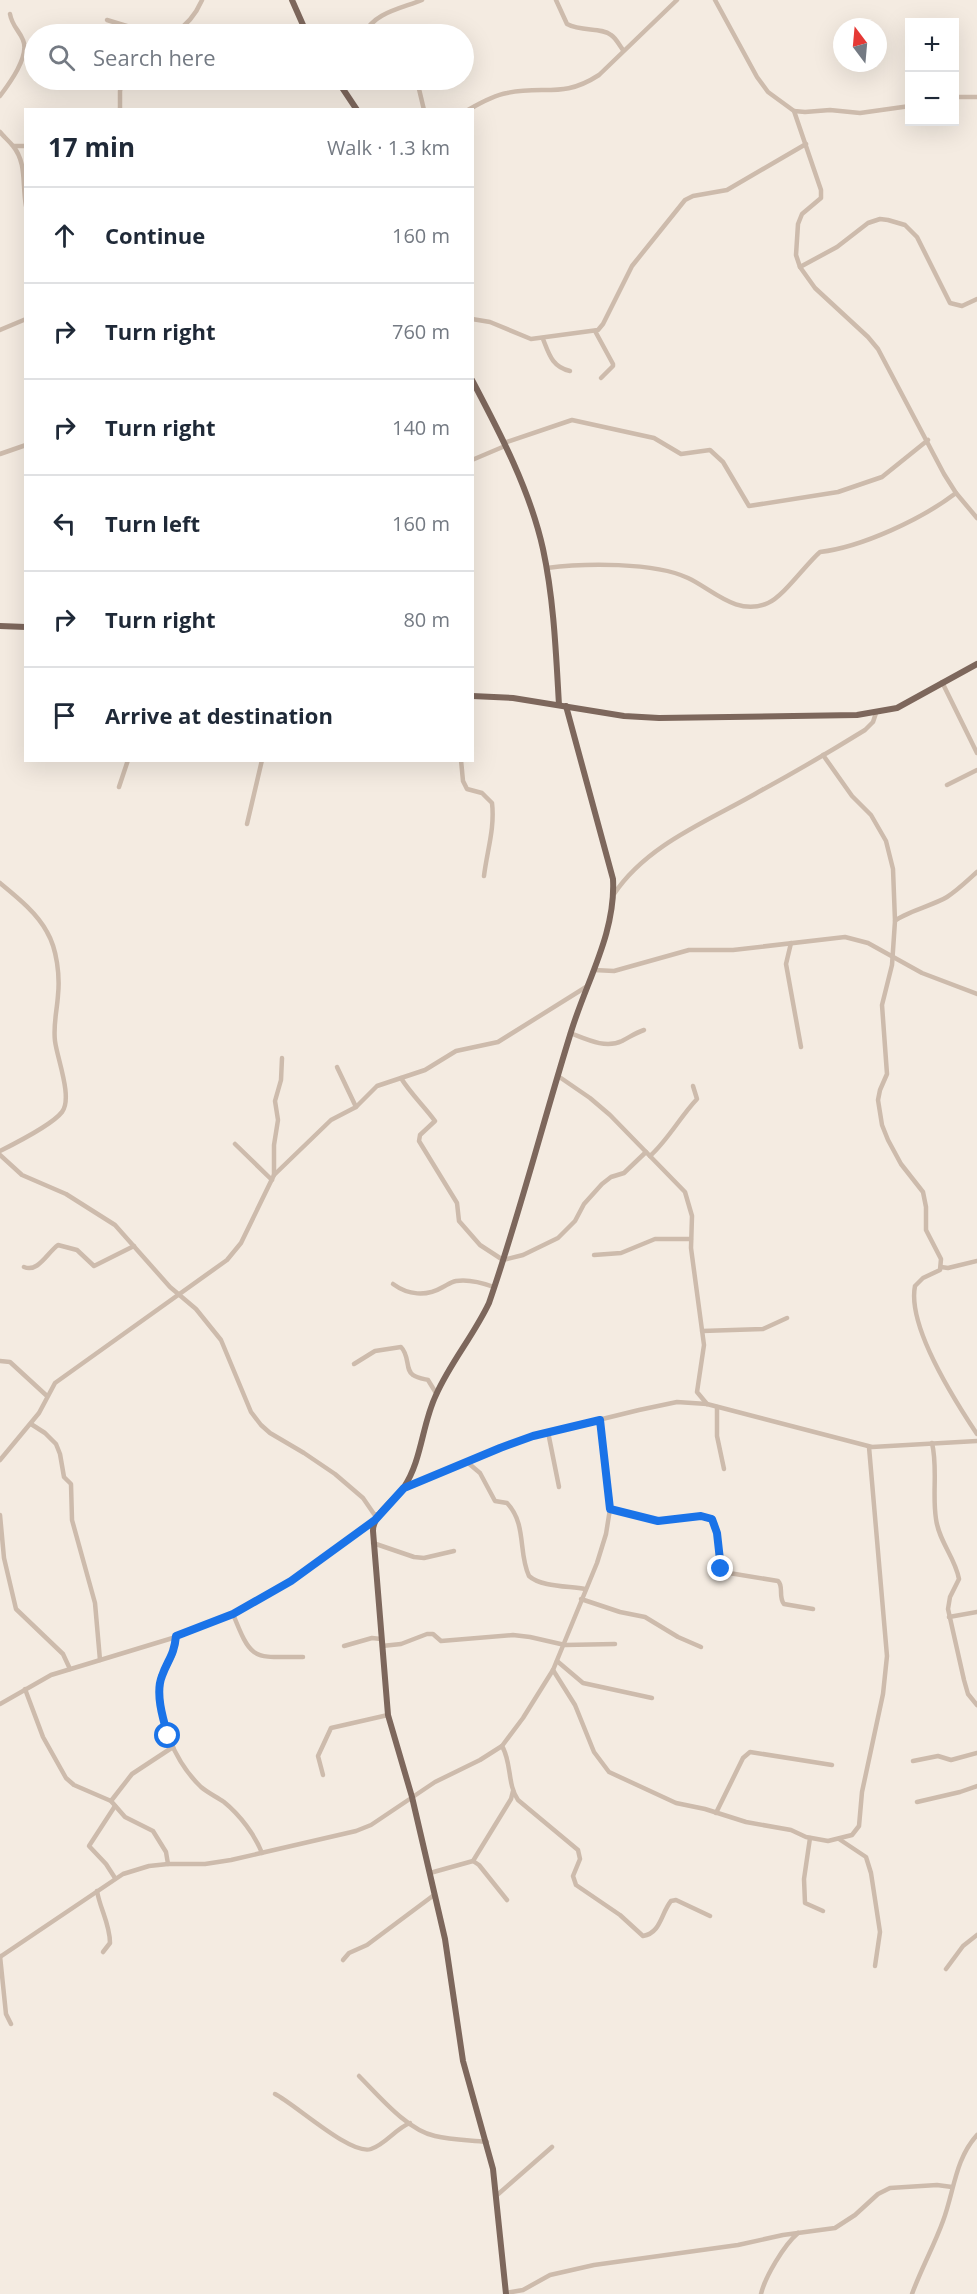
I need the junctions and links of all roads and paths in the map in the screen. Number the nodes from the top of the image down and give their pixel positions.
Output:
1 (202, 0) edge
2 (292, 0) edge
3 (422, 0) edge
4 (556, 0) edge
5 (677, 0) edge
6 (715, 0) edge
7 (10, 15) dead end
8 (106, 20) dead end
9 (119, 24) edge
10 (186, 24) edge
11 (303, 24) edge
12 (371, 24) edge
13 (623, 50) junction
14 (120, 90) edge
15 (344, 90) edge
16 (420, 90) edge
17 (0, 96) edge
18 (959, 97) edge
19 (977, 97) edge
20 (905, 107) edge
21 (120, 108) edge
22 (356, 108) edge
23 (424, 108) edge
24 (472, 108) edge
25 (794, 111) junction
26 (0, 132) edge
27 (806, 144) junction
28 (14, 146) junction
29 (24, 146) edge
30 (24, 179) edge
31 (800, 267) junction
32 (977, 299) edge
33 (24, 320) edge
34 (474, 320) edge
35 (0, 330) edge
36 (595, 331) junction
37 (543, 339) junction
38 (570, 371) dead end
39 (601, 378) dead end
40 (476, 394) edge
41 (928, 440) junction
42 (504, 445) junction
43 (24, 446) edge
44 (0, 454) edge
45 (474, 459) edge
46 (956, 493) junction
47 (977, 518) edge
48 (547, 568) junction
49 (0, 626) edge
50 (24, 627) edge
51 (977, 664) edge
52 (942, 682) junction
53 (474, 696) edge
54 (562, 706) junction
55 (876, 713) junction
56 (977, 753) edge
57 (823, 755) junction
58 (127, 762) edge
59 (262, 762) edge
60 (461, 762) edge
61 (977, 770) edge
62 (947, 785) dead end
63 (119, 787) dead end
64 (247, 824) dead end
65 (977, 872) edge
66 (484, 876) dead end
67 (0, 883) edge
68 (614, 894) junction
69 (895, 921) junction
70 (791, 943) junction
71 (891, 954) junction
72 (594, 970) junction
73 (586, 987) junction
74 (977, 994) edge
75 (644, 1030) dead end
76 (570, 1033) junction
77 (801, 1047) dead end
78 (282, 1058) dead end
79 (338, 1067) dead end
80 (558, 1076) junction
81 (401, 1078) junction
82 (693, 1086) dead end
83 (356, 1107) junction
84 (235, 1144) dead end
85 (0, 1153) edge
86 (648, 1154) junction
87 (273, 1178) junction
88 (691, 1239) junction
89 (134, 1246) junction
90 (594, 1255) dead end
91 (503, 1260) junction
92 (977, 1262) edge
93 (24, 1267) dead end
94 (941, 1267) junction
95 (393, 1284) dead end
96 (495, 1287) junction
97 (178, 1294) junction
98 (787, 1318) dead end
99 (702, 1331) junction
100 (0, 1361) edge
101 (354, 1364) dead end
102 (436, 1394) junction
103 (47, 1396) junction
104 (707, 1404) junction
105 (717, 1407) junction
106 (600, 1420) junction
107 (31, 1424) junction
108 (548, 1432) junction
109 (977, 1434) edge
110 (977, 1441) edge
111 (932, 1443) junction
112 (869, 1447) junction
113 (0, 1460) edge
114 (467, 1462) junction
115 (724, 1469) dead end
116 (559, 1487) dead end
117 (404, 1488) junction
118 (610, 1509) junction
119 (0, 1515) edge
120 (377, 1517) junction
121 (374, 1543) junction
122 (454, 1551) dead end
123 (585, 1589) junction
124 (581, 1599) junction
125 (813, 1609) dead end
126 (977, 1612) edge
127 (233, 1614) junction
128 (949, 1617) junction
129 (176, 1636) junction
130 (381, 1638) junction
131 (615, 1644) dead end
132 (565, 1645) junction
133 (344, 1646) dead end
134 (382, 1646) junction
135 (701, 1647) dead end
136 (303, 1657) dead end
137 (100, 1660) junction
138 (557, 1661) junction
139 (70, 1669) junction
140 (553, 1670) junction
141 (25, 1689) junction
142 (652, 1698) dead end
143 (0, 1704) edge
144 (977, 1705) edge
145 (388, 1715) junction
146 (502, 1746) junction
147 (172, 1747) junction
148 (977, 1753) edge
149 (913, 1761) dead end
150 (832, 1765) dead end
151 (323, 1775) dead end
152 (977, 1786) edge
153 (513, 1790) junction
154 (412, 1797) junction
155 (111, 1801) junction
156 (916, 1802) dead end
157 (115, 1806) junction
158 (716, 1813) junction
159 (810, 1838) junction
160 (839, 1839) junction
161 (262, 1853) junction
162 (473, 1861) junction
163 (168, 1864) junction
164 (430, 1873) junction
165 (115, 1878) junction
166 (97, 1890) junction
167 (434, 1895) junction
168 (507, 1900) dead end
169 (823, 1911) dead end
170 (710, 1916) dead end
171 (977, 1935) edge
172 (103, 1952) dead end
173 (0, 1956) edge
174 (343, 1960) dead end
175 (875, 1966) dead end
176 (946, 1969) dead end
177 (11, 2024) dead end
178 (358, 2076) dead end
179 (275, 2094) dead end
180 (410, 2123) junction
181 (977, 2135) edge
182 (487, 2142) junction
183 (552, 2147) dead end
184 (952, 2187) junction
185 (496, 2196) junction
186 (798, 2232) junction
187 (506, 2294) edge
188 (761, 2294) edge
189 (912, 2294) edge

1 - 10 street
2 - 11 main road
3 - 12 street
4 - 13 street
5 - 13 street
6 - 25 street
7 - 17 street
8 - 9 street
13 - 24 street
14 - 21 street
15 - 22 main road
16 - 23 street
18 - 19 street
20 - 25 street
25 - 27 street
26 - 28 street
27 - 31 street
27 - 36 street
28 - 29 street
28 - 30 street
31 - 32 street
31 - 41 street
33 - 35 street
34 - 37 street
36 - 37 street
36 - 39 street
37 - 38 street
40 - 42 main road
41 - 42 street
41 - 46 street
42 - 45 street
42 - 48 main road
43 - 44 street
46 - 47 street
46 - 48 street
48 - 54 main road
49 - 50 main road
51 - 52 main road
52 - 55 main road
52 - 56 street
53 - 54 main road
54 - 55 main road
54 - 68 main road
55 - 57 street
57 - 68 street
57 - 69 street
58 - 63 street
59 - 64 street
60 - 66 street
61 - 62 street
65 - 69 street
67 - 85 street
68 - 72 main road
69 - 71 street
70 - 71 street
70 - 72 street
70 - 77 street
71 - 74 street
71 - 94 street
72 - 73 main road
73 - 76 main road
73 - 81 street
75 - 76 street
76 - 80 main road
78 - 87 street
79 - 83 street
80 - 86 street
80 - 91 main road
81 - 83 street
81 - 91 street
82 - 86 street
83 - 87 street
84 - 87 street
85 - 89 street
86 - 88 street
86 - 91 street
87 - 97 street
88 - 90 street
88 - 99 street
89 - 93 street
89 - 97 street
91 - 96 main road
92 - 94 street
94 - 109 street
95 - 96 street
96 - 102 main road
97 - 103 street
97 - 120 street
98 - 99 street
99 - 104 street
100 - 103 street
101 - 102 street
102 - 117 main road
103 - 107 street
104 - 105 street
104 - 106 street
105 - 112 street
105 - 115 street
106 - 108 street
106 - 118 street
107 - 113 street
107 - 137 street
108 - 114 street
108 - 116 street
110 - 111 street
111 - 112 street
111 - 128 street
112 - 160 street
114 - 117 street
114 - 123 street
117 - 120 main road
118 - 123 street
118 - 125 street
119 - 139 street
120 - 121 main road
120 - 127 street
121 - 122 street
121 - 130 main road
123 - 124 street
124 - 132 street
124 - 135 street
126 - 128 street
127 - 129 street
127 - 136 street
128 - 144 street
129 - 137 street
129 - 147 street
130 - 133 street
130 - 134 main road
131 - 132 street
132 - 134 street
132 - 138 street
134 - 145 main road
137 - 139 street
138 - 140 street
138 - 142 street
139 - 141 street
140 - 146 street
140 - 158 street
141 - 143 street
141 - 155 street
145 - 151 street
145 - 154 main road
146 - 153 street
146 - 154 street
147 - 155 street
147 - 161 street
148 - 149 street
150 - 158 street
152 - 156 street
153 - 162 street
153 - 170 street
154 - 161 street
154 - 164 main road
155 - 157 street
157 - 163 street
157 - 165 street
158 - 159 street
159 - 160 street
159 - 169 street
160 - 175 street
161 - 163 street
162 - 164 street
162 - 168 street
163 - 165 street
164 - 167 main road
165 - 166 street
166 - 172 street
166 - 173 street
167 - 174 street
167 - 182 main road
171 - 176 street
173 - 177 street
178 - 180 street
179 - 180 street
180 - 182 street
181 - 184 street
182 - 185 main road
183 - 185 street
184 - 186 street
184 - 189 street
185 - 187 main road
186 - 187 street
186 - 188 street

